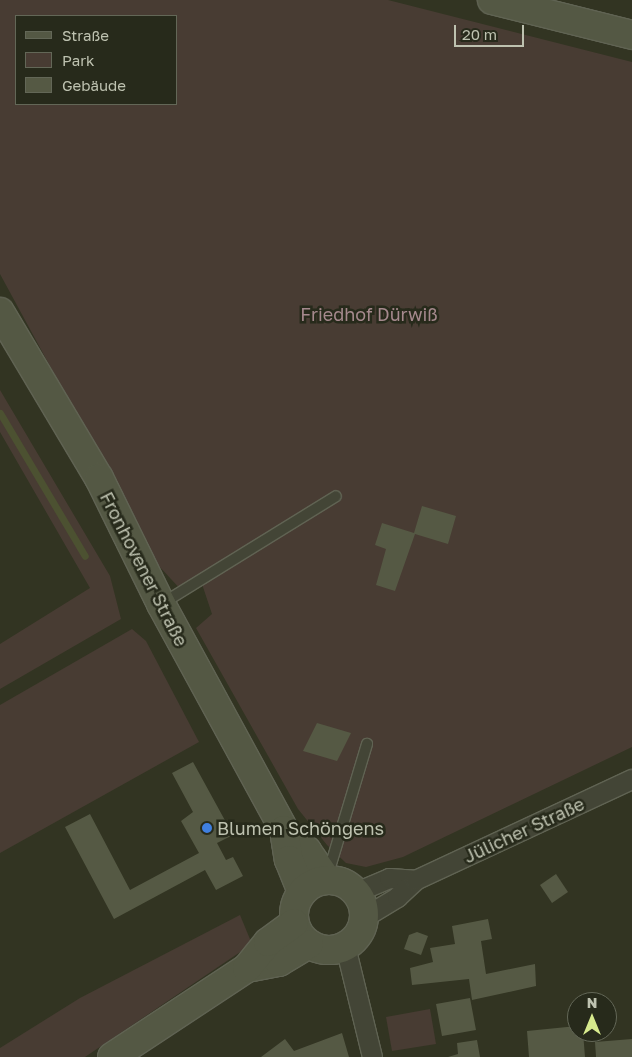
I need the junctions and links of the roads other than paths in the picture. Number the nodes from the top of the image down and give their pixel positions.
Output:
1 (492, 0) edge
2 (632, 35) edge
3 (0, 312) edge
4 (336, 496) dead end
5 (161, 604) junction
6 (367, 744) dead end
7 (632, 779) edge
8 (284, 830) junction
9 (326, 880) junction
10 (415, 880) junction
11 (302, 892) junction
12 (360, 904) junction
13 (302, 934) junction
14 (346, 946) junction
15 (112, 1057) edge
16 (372, 1057) edge

1 - 2 street
3 - 5 street, Fronhovener Straße
4 - 5 lane
5 - 8 street, Fronhovener Straße
6 - 9 lane
7 - 10 street, Jülicher Straße
8 - 9 street, Fronhovener Straße
8 - 11 street, Fronhovener Straße
9 - 11 street
9 - 12 street
10 - 12 street, Jülicher Straße
10 - 12 street, Jülicher Straße
11 - 13 street
12 - 14 street
13 - 14 street
13 - 15 street
14 - 16 street

